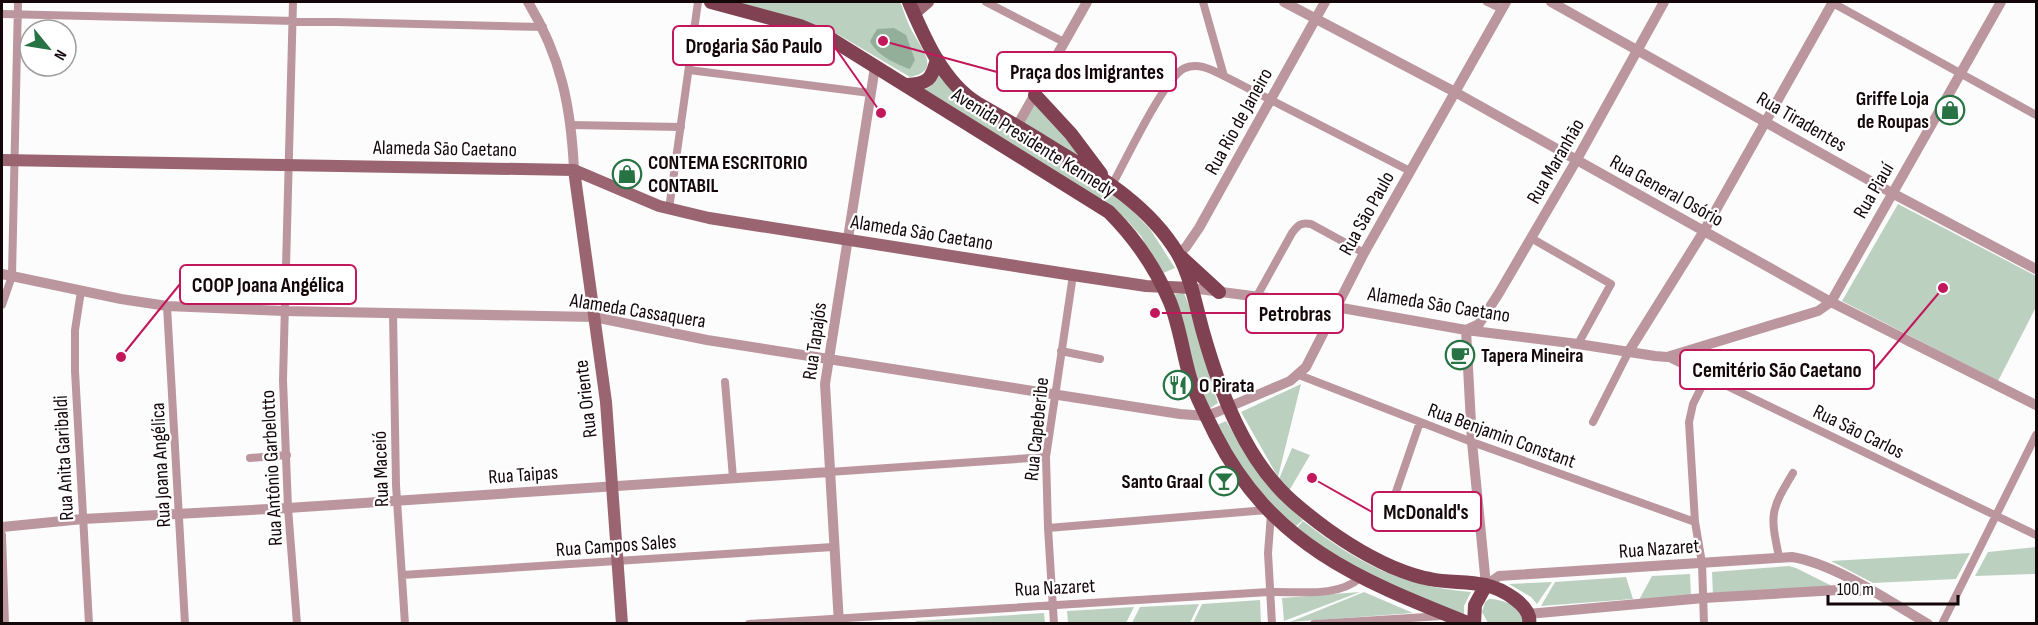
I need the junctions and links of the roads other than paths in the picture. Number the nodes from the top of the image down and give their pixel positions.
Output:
1 (18, 2) edge
2 (293, 2) edge
3 (528, 2) edge
4 (698, 2) edge
5 (711, 2) edge
6 (928, 2) edge
7 (986, 2) edge
8 (1087, 2) edge
9 (1203, 2) edge
10 (1284, 2) edge
11 (1326, 2) edge
12 (1487, 2) edge
13 (1551, 2) edge
14 (1665, 2) edge
15 (1832, 2) edge
16 (2001, 2) edge
17 (1504, 5) edge
18 (912, 8) edge
19 (2, 14) edge
20 (17, 15) junction
21 (1316, 19) junction
22 (293, 20) junction
23 (543, 27) junction
24 (1064, 42) junction
25 (1639, 50) junction
26 (937, 58) junction
27 (875, 66) junction
28 (689, 70) junction
29 (1960, 74) junction
30 (1224, 76) junction
31 (907, 85) junction
32 (1455, 92) junction
33 (870, 93) junction
34 (1035, 95) junction
35 (1270, 100) junction
36 (2037, 115) edge
37 (1766, 120) junction
38 (571, 125) junction
39 (1017, 126) junction
40 (681, 127) junction
41 (7, 160) edge
42 (1576, 160) junction
43 (290, 164) junction
44 (574, 171) junction
45 (1410, 171) junction
46 (1108, 182) junction
47 (1892, 193) junction
48 (669, 209) junction
49 (1704, 231) junction
50 (1531, 238) junction
51 (847, 240) junction
52 (1364, 253) junction
53 (1178, 254) junction
54 (2037, 269) edge
55 (7, 275) edge
56 (1073, 275) junction
57 (1163, 287) junction
58 (1191, 288) junction
59 (81, 291) junction
60 (1219, 292) junction
61 (1257, 296) junction
62 (1831, 302) junction
63 (2, 305) edge
64 (167, 306) junction
65 (1336, 307) junction
66 (284, 311) junction
67 (393, 313) junction
68 (594, 317) junction
69 (1466, 330) junction
70 (1578, 344) junction
71 (1061, 351) junction
72 (1629, 351) junction
73 (1667, 357) junction
74 (828, 359) junction
75 (1100, 359) dead end
76 (1299, 375) junction
77 (1707, 376) junction
78 (725, 382) dead end
79 (1055, 394) junction
80 (2037, 405) edge
81 (1228, 408) junction
82 (1206, 416) junction
83 (1420, 422) junction
84 (1593, 422) dead end
85 (2037, 435) edge
86 (1472, 442) junction
87 (287, 455) junction
88 (1046, 457) junction
89 (250, 458) dead end
90 (829, 472) junction
91 (1793, 473) dead end
92 (733, 478) junction
93 (613, 486) junction
94 (397, 501) junction
95 (288, 508) junction
96 (1269, 512) junction
97 (179, 513) junction
98 (1996, 516) junction
99 (1387, 518) dead end
100 (84, 519) junction
101 (1695, 522) junction
102 (2, 527) edge
103 (1048, 528) junction
104 (2, 535) edge
105 (2037, 535) edge
106 (833, 547) junction
107 (1779, 558) junction
108 (618, 561) junction
109 (1702, 563) junction
110 (1835, 573) junction
111 (402, 575) junction
112 (1360, 578) junction
113 (1486, 585) junction
114 (1838, 590) junction
115 (1269, 592) junction
116 (1873, 592) junction
117 (1704, 598) junction
118 (1054, 606) junction
119 (1449, 615) junction
120 (1529, 619) edge
121 (839, 620) edge
122 (6, 624) edge
123 (89, 624) edge
124 (185, 624) edge
125 (297, 624) edge
126 (405, 624) edge
127 (622, 624) edge
128 (749, 624) edge
129 (1054, 624) edge
130 (1272, 624) edge
131 (1314, 624) edge
132 (1472, 624) edge
133 (1704, 624) edge
134 (1928, 624) edge
135 (1942, 624) edge

1 - 20 street
2 - 22 street, Rua Antônio Garbelotto
3 - 23 street
4 - 28 street
5 - 27 main road, Avenida Presidente Kennedy
6 - 18 main road
7 - 24 street
8 - 24 street
9 - 30 street
10 - 21 street, Rua General Osório
11 - 21 street, Rua Rio de Janeiro
12 - 17 street
13 - 25 street, Rua Tiradentes
14 - 25 street, Rua Maranhão
15 - 29 street
15 - 37 street
16 - 29 street, Rua Piauí
17 - 32 street, Rua São Paulo
18 - 26 main road, Avenida Presidente Kennedy
19 - 20 street
20 - 22 street
20 - 41 street
21 - 32 street, Rua General Osório
21 - 35 street, Rua Rio de Janeiro
22 - 23 street
22 - 43 street, Rua Antônio Garbelotto
23 - 38 street
24 - 34 street
25 - 37 street, Rua Tiradentes
25 - 42 street, Rua Maranhão
26 - 31 main road
26 - 39 main road, Avenida Presidente Kennedy
27 - 31 main road, Avenida Presidente Kennedy
27 - 33 street, Rua Tapajós
28 - 33 street
28 - 40 street
29 - 36 street
29 - 47 street, Rua Piauí
30 - 35 street
30 - 46 street
31 - 57 main road, Avenida Presidente Kennedy
32 - 42 street, Rua General Osório
32 - 45 street, Rua São Paulo
33 - 51 street, Rua Tapajós
34 - 39 street
34 - 46 main road
35 - 45 street
35 - 53 street, Rua Rio de Janeiro
37 - 47 street, Rua Tiradentes
37 - 49 street
38 - 40 street
38 - 44 street
39 - 46 main road, Avenida Presidente Kennedy
40 - 48 street
41 - 43 main road, Alameda São Caetano
41 - 55 street
42 - 49 street, Rua General Osório
42 - 50 street, Rua Maranhão
43 - 44 main road, Alameda São Caetano
43 - 66 street, Rua Antônio Garbelotto
44 - 48 main road, Alameda São Caetano
44 - 68 main road, Rua Oriente
45 - 52 street, Rua São Paulo
46 - 53 main road, Avenida Presidente Kennedy
47 - 54 street, Rua Tiradentes
47 - 62 street, Rua Piauí
48 - 51 main road, Alameda São Caetano
49 - 62 street, Rua General Osório
49 - 72 street
50 - 69 street, Rua Maranhão
50 - 70 street
51 - 56 main road, Alameda São Caetano
51 - 74 street, Rua Tapajós
52 - 61 street
52 - 65 street, Rua São Paulo
53 - 58 main road, Avenida Presidente Kennedy
53 - 60 main road
55 - 59 street, Alameda Cassaquera
55 - 63 street
56 - 57 main road, Alameda São Caetano
56 - 71 street, Rua Capeberibe
57 - 58 main road, Alameda São Caetano
57 - 82 main road, Avenida Presidente Kennedy
58 - 60 street, Alameda São Caetano
58 - 81 main road, Avenida Presidente Kennedy
59 - 64 street, Alameda Cassaquera
59 - 100 street, Rua Anita Garibaldi
60 - 61 street, Alameda São Caetano
61 - 65 street, Alameda São Caetano
62 - 73 street, Alameda São Caetano
62 - 80 street, Rua General Osório
64 - 66 street, Alameda Cassaquera
64 - 97 street, Rua Joana Angélica
65 - 69 street, Alameda São Caetano
65 - 76 street, Rua São Paulo
66 - 67 street, Alameda Cassaquera
66 - 87 street, Rua Antônio Garbelotto
67 - 68 street, Alameda Cassaquera
67 - 94 street, Rua Maceió
68 - 74 street, Alameda Cassaquera
68 - 93 main road, Rua Oriente
69 - 70 street, Alameda São Caetano
69 - 86 street
70 - 72 street, Alameda São Caetano
71 - 75 street
71 - 79 street, Rua Capeberibe
72 - 73 street, Alameda São Caetano
72 - 84 street
73 - 77 street, Rua São Carlos
74 - 79 street, Alameda Cassaquera
74 - 90 street, Rua Tapajós
76 - 81 street
76 - 83 street, Rua Benjamin Constant
77 - 98 street, Rua São Carlos
77 - 101 street
78 - 92 street
79 - 82 street, Alameda Cassaquera
79 - 88 street, Rua Capeberibe
81 - 82 street, Alameda Cassaquera
81 - 113 main road, Avenida Presidente Kennedy
82 - 96 main road, Avenida Presidente Kennedy
83 - 86 street, Rua Benjamin Constant
83 - 99 street
85 - 98 street
86 - 101 street, Rua Benjamin Constant
86 - 113 street
87 - 89 street
87 - 95 street, Rua Antônio Garbelotto
88 - 90 street, Rua Taipas
88 - 103 street, Rua Capeberibe
90 - 92 street, Rua Taipas
90 - 106 street, Rua Tapajós
91 - 107 street
92 - 93 street, Rua Taipas
93 - 94 street, Rua Taipas
93 - 108 main road, Rua Oriente
94 - 95 street, Rua Taipas
94 - 111 street, Rua Maceió
95 - 97 street, Rua Taipas
95 - 125 street, Rua Antônio Garbelotto
96 - 103 street
96 - 112 main road, Avenida Presidente Kennedy
96 - 115 street
97 - 100 street, Rua Taipas
97 - 124 street, Rua Joana Angélica
98 - 105 street, Rua São Carlos
98 - 135 street
100 - 102 street, Rua Taipas
100 - 123 street, Rua Anita Garibaldi
101 - 109 street
103 - 118 street, Rua Capeberibe
104 - 122 street
106 - 108 street, Rua Campos Sales
106 - 121 street, Rua Tapajós
107 - 109 street, Rua Nazaret
107 - 110 street, Rua Nazaret
108 - 111 street, Rua Campos Sales
108 - 127 main road, Rua Oriente
109 - 113 street, Rua Nazaret
109 - 117 street
110 - 114 street
110 - 116 street, Rua Nazaret
111 - 126 street, Rua Maceió
112 - 115 street, Rua Nazaret
112 - 119 main road, Avenida Presidente Kennedy
113 - 120 main road, Avenida Presidente Kennedy
113 - 132 main road
114 - 116 street
114 - 117 street
115 - 118 street, Rua Nazaret
115 - 130 street
116 - 134 street, Rua Nazaret
117 - 120 street
117 - 133 street
118 - 121 street, Rua Nazaret
118 - 129 street, Rua Capeberibe
119 - 131 street
119 - 132 main road, Avenida Presidente Kennedy
121 - 128 street, Rua Nazaret

